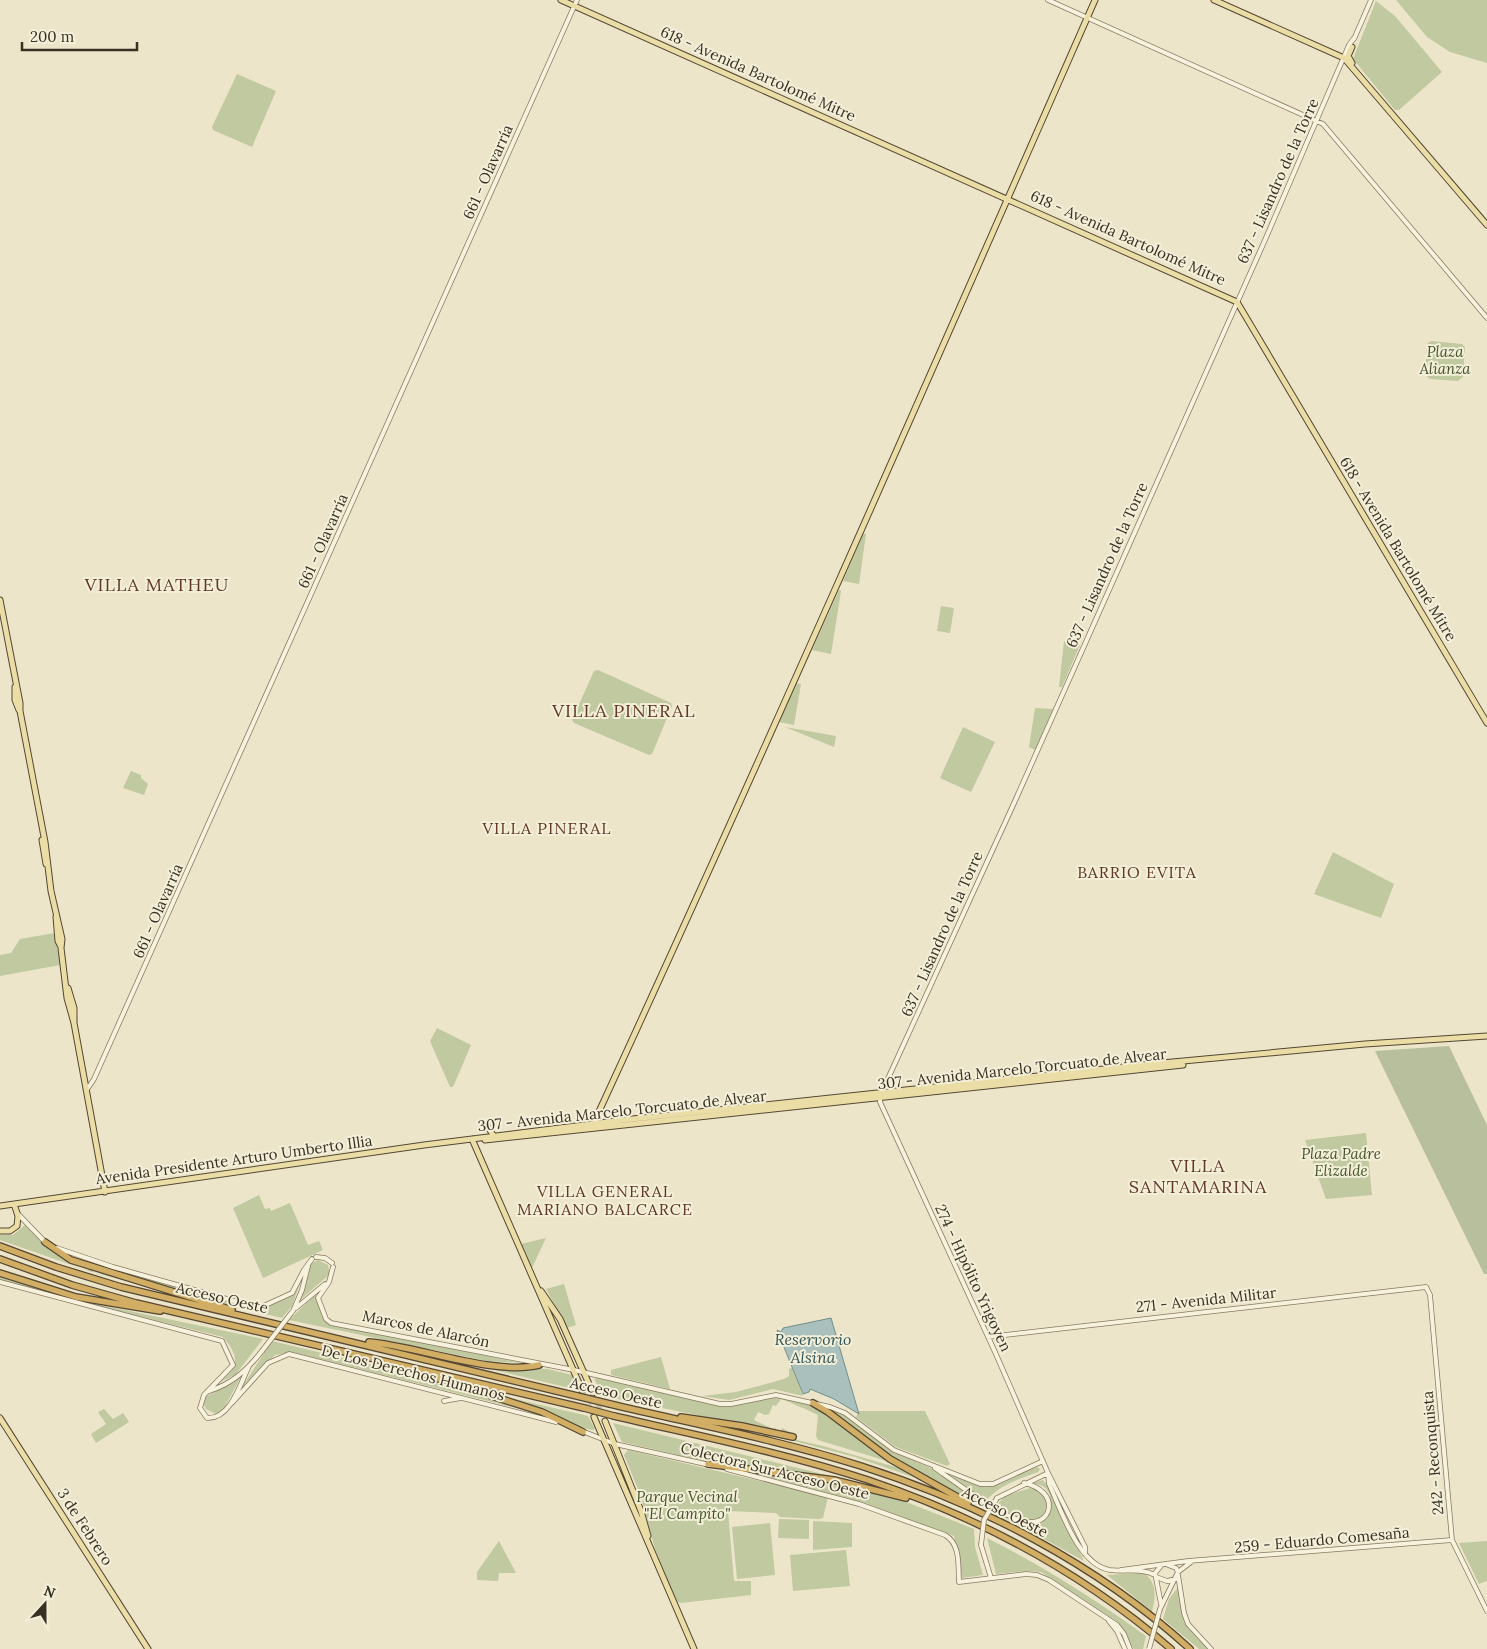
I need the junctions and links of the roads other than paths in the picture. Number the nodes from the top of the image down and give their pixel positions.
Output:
1 (560, 0) edge
2 (577, 0) edge
3 (1048, 0) edge
4 (1095, 0) edge
5 (1214, 0) edge
6 (1371, 0) edge
7 (574, 6) junction
8 (1088, 18) junction
9 (1350, 46) junction
10 (1344, 58) junction
11 (1358, 72) junction
12 (1317, 121) junction
13 (1008, 198) junction
14 (1487, 226) edge
15 (1237, 302) junction
16 (1487, 318) edge
17 (0, 600) edge
18 (1487, 723) edge
19 (1487, 1037) edge
20 (86, 1091) junction
21 (881, 1094) junction
22 (595, 1126) junction
23 (488, 1128) dead end
24 (493, 1136) junction
25 (472, 1139) junction
26 (105, 1192) junction
27 (14, 1204) junction
28 (0, 1206) edge
29 (18, 1214) junction
30 (0, 1231) edge
31 (45, 1242) junction
32 (0, 1246) edge
33 (0, 1258) edge
34 (308, 1264) junction
35 (0, 1273) edge
36 (0, 1282) edge
37 (329, 1282) junction
38 (1426, 1287) joint
39 (539, 1289) junction
40 (293, 1312) junction
41 (201, 1318) junction
42 (274, 1323) junction
43 (988, 1337) junction
44 (350, 1340) junction
45 (392, 1363) junction
46 (539, 1365) junction
47 (249, 1366) junction
48 (579, 1372) junction
49 (582, 1390) tunnel mouth
50 (206, 1391) junction
51 (593, 1393) tunnel mouth
52 (463, 1398) junction
53 (444, 1401) dead end
54 (232, 1403) junction
55 (813, 1403) junction
56 (646, 1412) junction
57 (594, 1417) tunnel mouth
58 (0, 1418) edge
59 (605, 1420) tunnel mouth
60 (583, 1432) junction
61 (792, 1437) dead end
62 (604, 1440) junction
63 (615, 1444) junction
64 (1043, 1461) junction
65 (708, 1464) junction
66 (930, 1464) junction
67 (1048, 1473) junction
68 (1024, 1483) junction
69 (940, 1507) junction
70 (991, 1517) junction
71 (1452, 1540) junction
72 (654, 1556) junction
73 (1194, 1561) junction
74 (1098, 1565) joint
75 (1164, 1565) junction
76 (1121, 1570) junction
77 (1177, 1575) junction
78 (1155, 1576) junction
79 (992, 1578) junction
80 (1160, 1607) junction
81 (1487, 1611) edge
82 (1107, 1620) junction
83 (1188, 1648) edge
84 (148, 1649) edge
85 (694, 1649) edge
86 (1125, 1649) edge
87 (1130, 1649) edge
88 (1149, 1649) edge
89 (1171, 1649) edge
90 (1211, 1649) edge

1 - 7 main road, 618 - Avenida Bartolomé Mitre
2 - 7 street, 661 - Olavarría
3 - 8 street
4 - 8 main road
5 - 10 main road
6 - 9 street, 637 - Lisandro de la Torre
7 - 13 main road, 618 - Avenida Bartolomé Mitre
7 - 20 street, 661 - Olavarría
8 - 12 street
8 - 13 main road
9 - 10 street, 637 - Lisandro de la Torre
9 - 11 main road
10 - 11 main road
10 - 12 street, 637 - Lisandro de la Torre
11 - 14 main road
12 - 15 street, 637 - Lisandro de la Torre
12 - 16 street
13 - 15 main road, 618 - Avenida Bartolomé Mitre
13 - 22 main road
15 - 18 main road, 618 - Avenida Bartolomé Mitre
15 - 21 street, 637 - Lisandro de la Torre
17 - 20 main road
19 - 21 main road, 307 - Avenida Marcelo Torcuato de Alvear
20 - 26 main road
21 - 22 main road, 307 - Avenida Marcelo Torcuato de Alvear
21 - 43 street, 274 - Hipólito Yrigoyen
22 - 24 main road, 307 - Avenida Marcelo Torcuato de Alvear
22 - 25 main road, 307 - Avenida Marcelo Torcuato de Alvear
23 - 24 main road
24 - 25 main road, 307 - Avenida Marcelo Torcuato de Alvear
25 - 26 main road, Avenida Presidente Arturo Umberto Illia
25 - 39 main road
26 - 27 main road, Avenida Presidente Arturo Umberto Illia
27 - 28 main road, Avenida Presidente Arturo Umberto Illia
27 - 29 main road, Marcos de Alarcón
29 - 30 main road
29 - 31 street, Marcos de Alarcón
31 - 34 street, Marcos de Alarcón
31 - 42 highway
32 - 42 highway, Acceso Oeste
33 - 41 highway, Acceso Oeste
34 - 37 street, Marcos de Alarcón
34 - 40 street
35 - 41 highway
36 - 50 street
37 - 40 street
37 - 46 street, Marcos de Alarcón
38 - 43 street, 271 - Avenida Militar
38 - 71 street, 242 - Reconquista
39 - 48 main road
39 - 48 main road
40 - 47 street, bridge
41 - 45 highway, Acceso Oeste
42 - 44 highway, Acceso Oeste
43 - 64 street, 274 - Hipólito Yrigoyen
44 - 46 highway
44 - 56 highway, Acceso Oeste, bridge
45 - 60 highway
45 - 69 highway, Acceso Oeste, bridge
46 - 48 street, Marcos de Alarcón
47 - 50 street
47 - 54 street
48 - 49 main road
48 - 51 main road
48 - 55 street, Marcos de Alarcón
50 - 54 street, De Los Derechos Humanos
52 - 53 street
52 - 54 street, De Los Derechos Humanos
52 - 60 street, De Los Derechos Humanos
55 - 66 street, Marcos de Alarcón
55 - 70 highway
56 - 61 highway
56 - 70 highway, Acceso Oeste
57 - 62 main road
58 - 84 main road, 3 de Febrero
59 - 63 main road
60 - 62 street, De Los Derechos Humanos
62 - 63 street, Colectora Sur Acceso Oeste
62 - 72 main road
63 - 65 street, Colectora Sur Acceso Oeste
63 - 72 main road
64 - 66 street
64 - 67 street, 274 - Hipólito Yrigoyen
65 - 69 highway
65 - 79 street, Colectora Sur Acceso Oeste
66 - 68 street
67 - 68 street
67 - 74 street, 274 - Hipólito Yrigoyen
68 - 79 street, bridge
69 - 89 highway, Acceso Oeste
70 - 83 highway, Acceso Oeste
71 - 73 street, 259 - Eduardo Comesaña
71 - 81 street, 242 - Reconquista
72 - 85 main road
73 - 75 street, 259 - Eduardo Comesaña
73 - 77 street, 259 - Eduardo Comesaña
74 - 76 street, 259 - Eduardo Comesaña
75 - 76 street, 259 - Eduardo Comesaña
75 - 77 street
75 - 78 street
76 - 78 street, 259 - Eduardo Comesaña
77 - 78 street, 259 - Eduardo Comesaña
77 - 80 street
77 - 90 street
78 - 80 street
79 - 82 street
80 - 88 street, bridge
82 - 86 street
82 - 87 street

